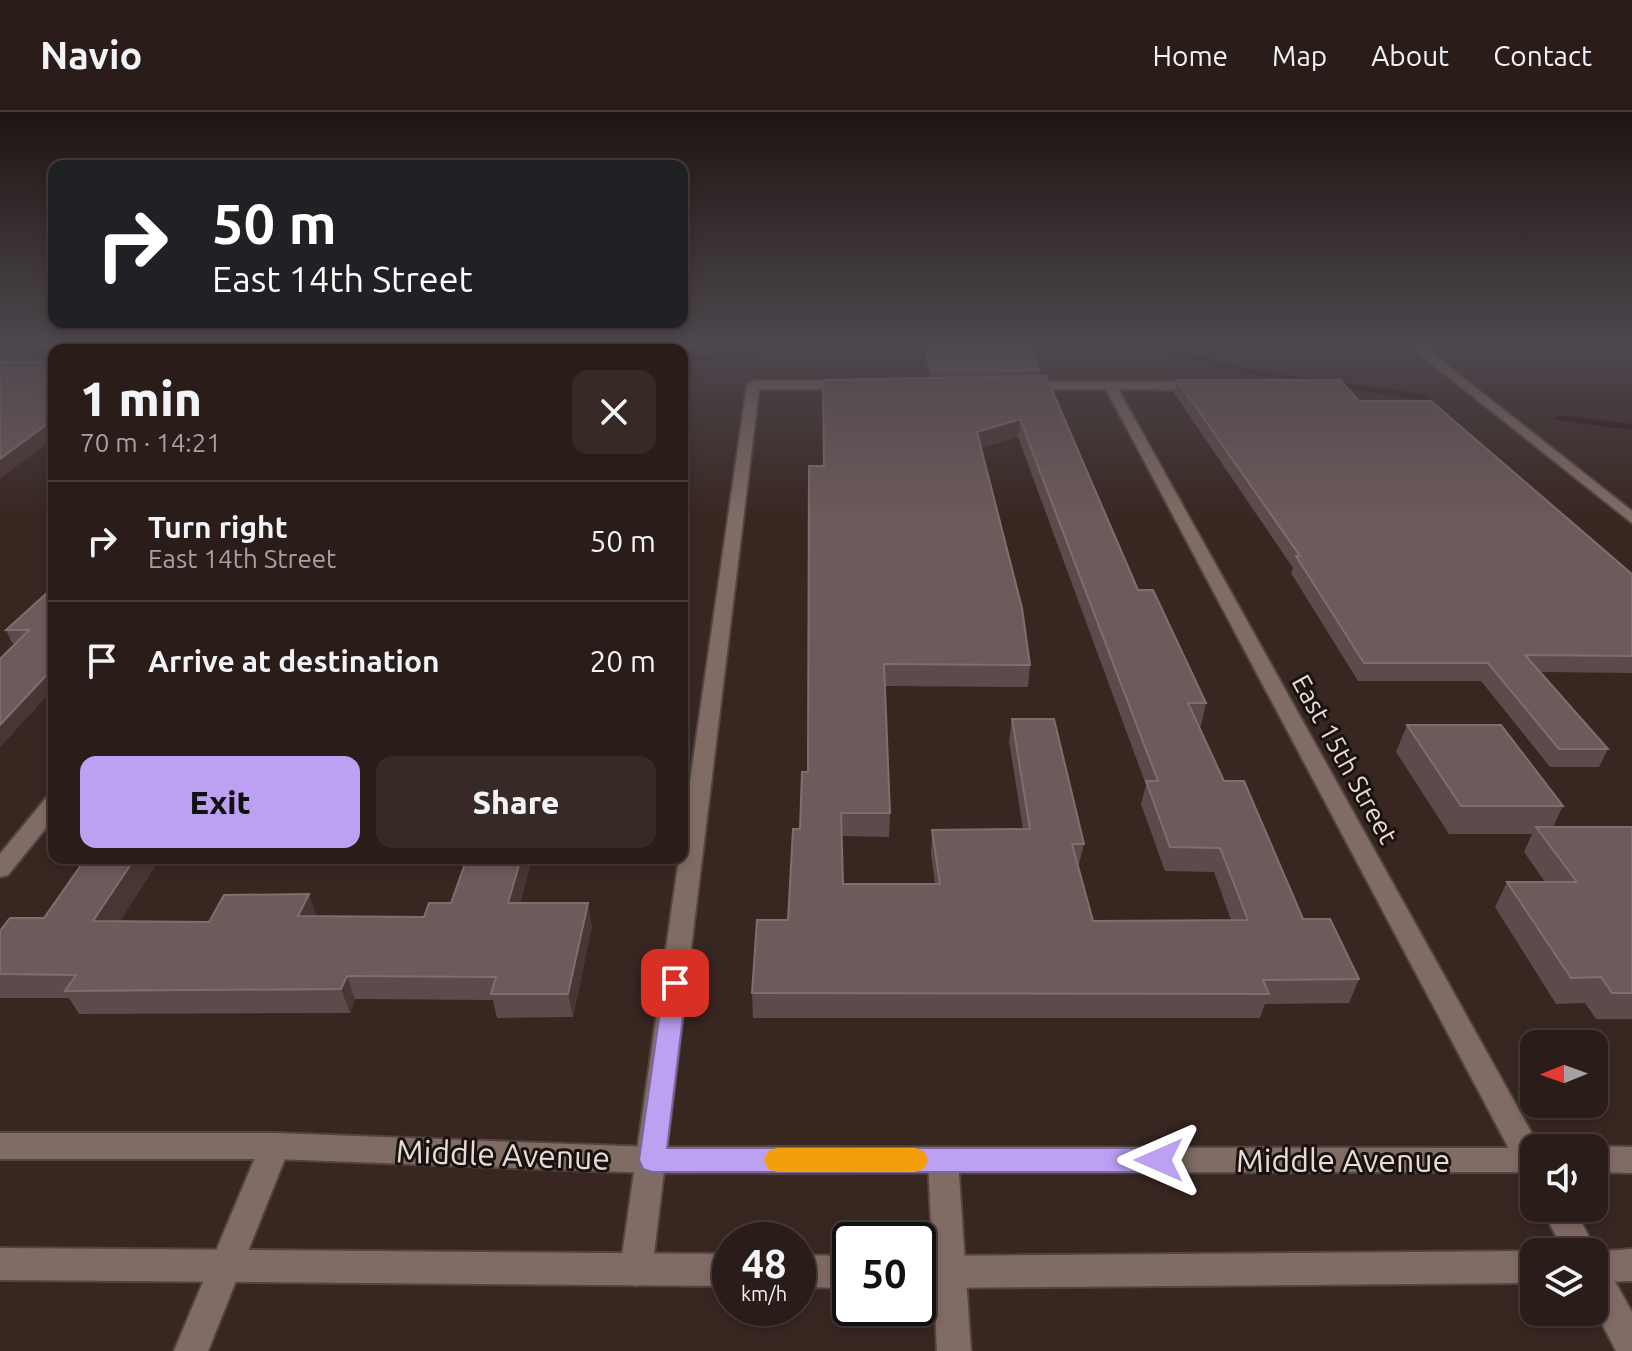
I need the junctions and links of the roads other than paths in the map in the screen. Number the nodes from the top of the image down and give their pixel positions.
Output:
1 (750, 405) edge
2 (1120, 405) edge
3 (1489, 405) edge
4 (1632, 518) edge
5 (48, 810) edge
6 (0, 869) edge
7 (1520, 1137) edge
8 (0, 1146) edge
9 (275, 1146) junction
10 (1608, 1159) edge
11 (652, 1160) junction
12 (943, 1160) junction
13 (1632, 1160) edge
14 (1520, 1161) edge
15 (936, 1247) edge
16 (0, 1264) edge
17 (1632, 1265) edge
18 (226, 1266) junction
19 (1608, 1266) edge
20 (1520, 1267) edge
21 (636, 1270) junction
22 (712, 1270) edge
23 (936, 1272) edge
24 (936, 1280) edge
25 (1608, 1301) edge
26 (1632, 1346) edge
27 (191, 1351) edge
28 (954, 1351) edge

1 - 11 street
2 - 7 street, East 15th Street
3 - 4 street
5 - 6 street
8 - 9 street, Middle Avenue
9 - 11 street, Middle Avenue
9 - 18 street
10 - 13 street
11 - 12 street, Middle Avenue
11 - 21 street
12 - 14 street, Middle Avenue
12 - 15 street
16 - 18 street
17 - 19 street
18 - 21 street
18 - 27 street
20 - 23 street
21 - 22 street
24 - 28 street
25 - 26 street

